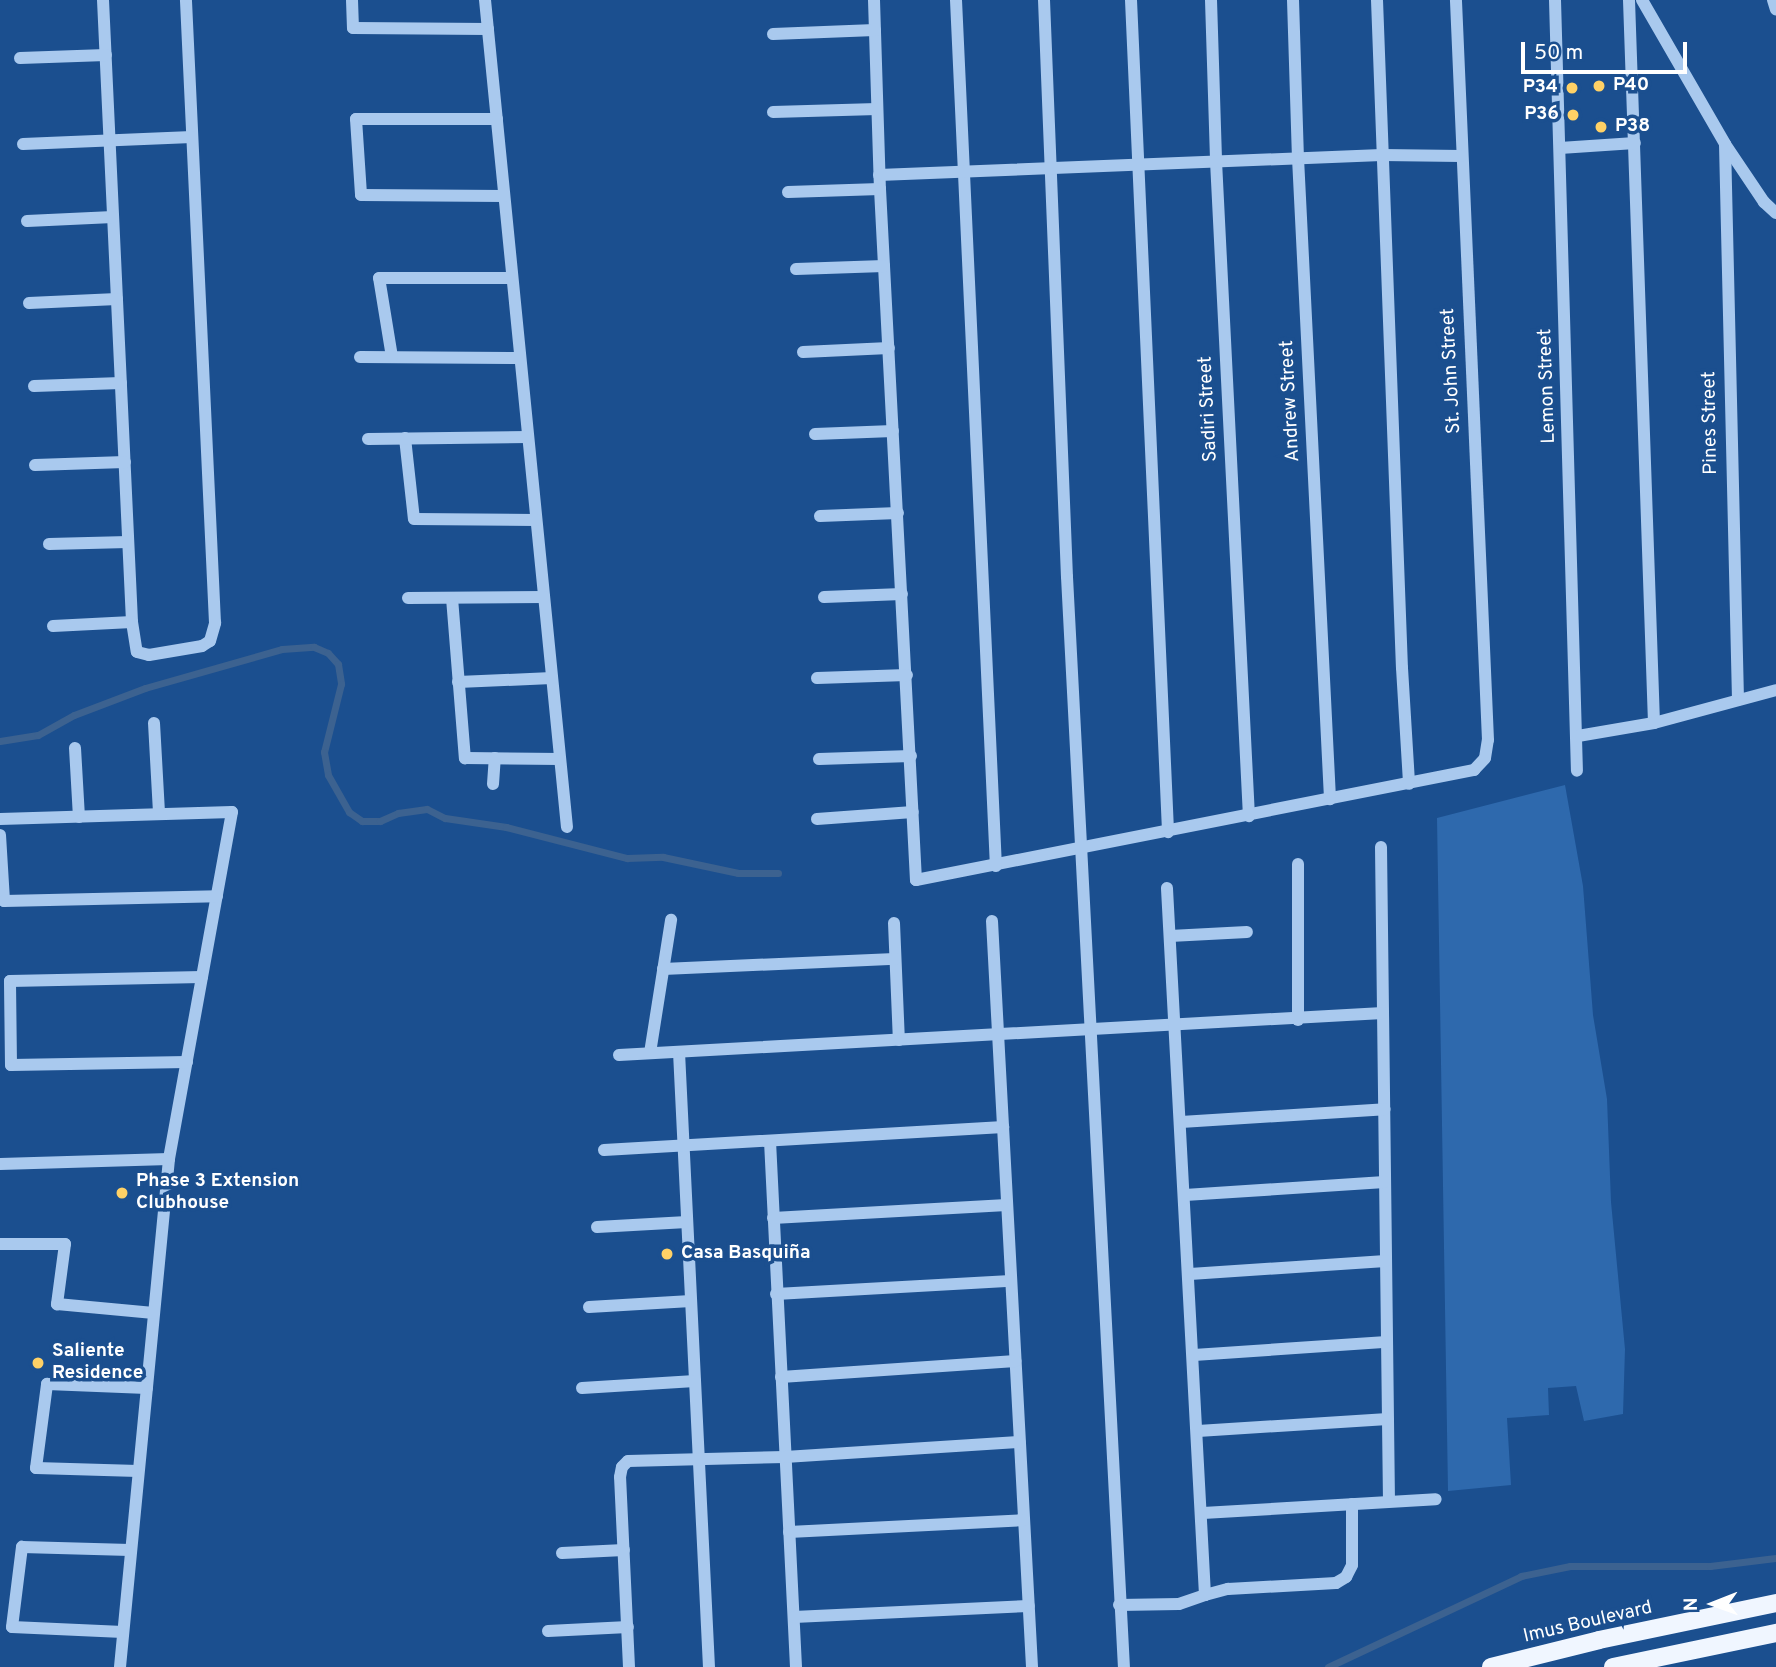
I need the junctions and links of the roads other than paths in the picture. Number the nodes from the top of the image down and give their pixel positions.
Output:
1 (103, 0) edge
2 (186, 0) edge
3 (352, 0) edge
4 (485, 0) edge
5 (874, 0) edge
6 (956, 0) edge
7 (1044, 0) edge
8 (1131, 0) edge
9 (1212, 0) edge
10 (1293, 0) edge
11 (1377, 0) edge
12 (1456, 0) edge
13 (1555, 0) edge
14 (1629, 0) edge
15 (1642, 0) edge
16 (1773, 0) edge
17 (1776, 10) edge
18 (488, 29) junction
19 (875, 30) junction
20 (773, 34) dead end
21 (106, 55) junction
22 (20, 58) dead end
23 (877, 108) junction
24 (773, 112) dead end
25 (497, 120) junction
26 (192, 137) junction
27 (110, 141) junction
28 (1634, 143) junction
29 (23, 144) dead end
30 (1725, 144) junction
31 (1560, 148) junction
32 (1381, 155) junction
33 (1461, 156) junction
34 (1298, 158) junction
35 (1216, 161) junction
36 (1137, 164) junction
37 (1051, 167) junction
38 (962, 171) junction
39 (880, 175) junction
40 (880, 189) junction
41 (788, 192) dead end
42 (504, 196) junction
43 (1776, 213) edge
44 (113, 217) junction
45 (27, 221) dead end
46 (884, 266) junction
47 (796, 269) dead end
48 (512, 278) junction
49 (117, 299) junction
50 (29, 303) dead end
51 (889, 348) junction
52 (803, 352) dead end
53 (360, 357) dead end
54 (392, 357) junction
55 (520, 358) junction
56 (121, 383) junction
57 (34, 386) dead end
58 (894, 431) junction
59 (816, 434) dead end
60 (528, 437) junction
61 (405, 438) junction
62 (368, 439) dead end
63 (125, 462) junction
64 (35, 465) dead end
65 (898, 513) junction
66 (820, 516) dead end
67 (536, 520) junction
68 (128, 542) junction
69 (49, 544) dead end
70 (902, 594) junction
71 (408, 597) dead end
72 (544, 597) junction
73 (824, 597) dead end
74 (452, 598) junction
75 (132, 622) junction
76 (53, 625) dead end
77 (906, 675) junction
78 (552, 678) junction
79 (817, 678) dead end
80 (458, 682) junction
81 (1776, 690) edge
82 (1738, 700) junction
83 (154, 723) dead end
84 (1654, 723) junction
85 (1578, 736) junction
86 (75, 748) dead end
87 (911, 756) junction
88 (495, 758) junction
89 (560, 759) junction
90 (819, 759) dead end
91 (1577, 771) dead end
92 (493, 784) dead end
93 (1409, 784) junction
94 (1331, 799) junction
95 (913, 812) junction
96 (159, 813) junction
97 (1249, 816) junction
98 (79, 817) junction
99 (0, 819) edge
100 (817, 819) dead end
101 (566, 827) dead end
102 (1168, 832) junction
103 (0, 835) edge
104 (1381, 847) dead end
105 (1081, 849) junction
106 (1298, 864) dead end
107 (996, 866) junction
108 (1167, 888) dead end
109 (217, 896) junction
110 (671, 920) dead end
111 (992, 921) dead end
112 (894, 923) dead end
113 (1247, 932) dead end
114 (1170, 936) junction
115 (895, 959) junction
116 (663, 969) junction
117 (202, 976) junction
118 (1383, 1013) junction
119 (1298, 1020) junction
120 (1176, 1027) junction
121 (1090, 1031) junction
122 (998, 1035) junction
123 (899, 1041) junction
124 (679, 1052) junction
125 (650, 1053) junction
126 (619, 1055) dead end
127 (187, 1062) junction
128 (1385, 1109) junction
129 (1181, 1122) junction
130 (1003, 1126) junction
131 (769, 1141) junction
132 (684, 1146) junction
133 (604, 1150) dead end
134 (169, 1159) junction
135 (0, 1164) edge
136 (1385, 1182) junction
137 (1185, 1195) junction
138 (1007, 1205) junction
139 (774, 1218) junction
140 (687, 1222) junction
141 (597, 1227) dead end
142 (0, 1244) edge
143 (1386, 1261) junction
144 (1190, 1274) junction
145 (1011, 1281) junction
146 (776, 1294) junction
147 (691, 1301) junction
148 (589, 1307) dead end
149 (154, 1313) junction
150 (1387, 1342) junction
151 (1194, 1355) junction
152 (1015, 1361) junction
153 (781, 1377) junction
154 (695, 1381) junction
155 (146, 1388) junction
156 (582, 1388) dead end
157 (1388, 1419) junction
158 (1198, 1431) junction
159 (1020, 1442) junction
160 (785, 1457) junction
161 (698, 1459) junction
162 (138, 1471) junction
163 (1436, 1499) dead end
164 (1388, 1501) junction
165 (1352, 1504) junction
166 (1203, 1513) junction
167 (1024, 1520) junction
168 (789, 1532) junction
169 (130, 1550) junction
170 (624, 1550) junction
171 (562, 1553) dead end
172 (1205, 1595) junction
173 (1776, 1603) edge
174 (1119, 1605) junction
175 (1029, 1606) junction
176 (794, 1617) junction
177 (628, 1627) junction
178 (548, 1631) dead end
179 (123, 1632) junction
180 (1776, 1633) edge
181 (120, 1667) edge
182 (629, 1667) edge
183 (709, 1667) edge
184 (796, 1667) edge
185 (1032, 1667) edge
186 (1124, 1667) edge
187 (1491, 1667) edge
188 (1613, 1667) edge

1 - 21 street
2 - 26 street
3 - 18 street
4 - 18 street
5 - 19 street
6 - 38 street
7 - 37 street
8 - 36 street
9 - 35 street, Sadiri Street
10 - 34 street, Andrew Street
11 - 32 street
12 - 33 street, St. John Street
13 - 31 street, Lemon Street
14 - 28 street
15 - 30 street
16 - 17 street
18 - 25 street
19 - 20 street
19 - 23 street
21 - 22 street
21 - 27 street
23 - 24 street
23 - 39 street
25 - 42 street
25 - 42 street
26 - 27 street
26 - 75 street
27 - 29 street
27 - 44 street
28 - 31 street
28 - 84 street
30 - 43 street
30 - 82 street, Pines Street
31 - 85 street, Lemon Street
32 - 33 street
32 - 34 street
32 - 93 street
33 - 93 street, St. John Street
34 - 35 street
34 - 94 street, Andrew Street
35 - 36 street
35 - 97 street, Sadiri Street
36 - 37 street
36 - 102 street
37 - 38 street
37 - 105 street
38 - 39 street
38 - 107 street
39 - 40 street
40 - 41 street
40 - 46 street
42 - 48 street
44 - 45 street
44 - 49 street
46 - 47 street
46 - 51 street
48 - 54 street
48 - 55 street
49 - 50 street
49 - 56 street
51 - 52 street
51 - 58 street
53 - 54 street
54 - 55 street
55 - 60 street
56 - 57 street
56 - 63 street
58 - 59 street
58 - 65 street
60 - 61 street
60 - 67 street
61 - 62 street
61 - 67 street
63 - 64 street
63 - 68 street
65 - 66 street
65 - 70 street
67 - 72 street
68 - 69 street
68 - 75 street
70 - 73 street
70 - 77 street
71 - 74 street
72 - 74 street
72 - 78 street
74 - 80 street
75 - 76 street
77 - 79 street
77 - 87 street
78 - 80 street
78 - 89 street
80 - 88 street
81 - 82 street
82 - 84 street
83 - 96 street
84 - 85 street
85 - 91 street, Lemon Street
86 - 98 street
87 - 90 street
87 - 95 street
88 - 89 street
88 - 92 street
89 - 101 street
93 - 94 street
94 - 97 street
95 - 100 street
95 - 107 street
96 - 98 street
96 - 109 street
97 - 102 street
98 - 99 street
102 - 105 street
103 - 109 street
104 - 118 street
105 - 107 street
105 - 121 street
106 - 119 street
108 - 114 street
109 - 117 street
110 - 116 street
111 - 122 street
112 - 115 street
113 - 114 street
114 - 120 street
115 - 116 street
115 - 123 street
116 - 125 street
117 - 127 street
117 - 127 street
118 - 119 street
118 - 128 street
119 - 120 street
120 - 121 street
120 - 129 street
121 - 122 street
121 - 174 street
122 - 123 street
122 - 130 street
123 - 124 street
124 - 125 street
124 - 132 street
125 - 126 street
127 - 134 street
128 - 129 street
128 - 136 street
129 - 137 street
130 - 131 street
130 - 138 street
131 - 132 street
131 - 139 street
132 - 133 street
132 - 140 street
134 - 135 street
134 - 149 street
136 - 137 street
136 - 143 street
137 - 144 street
138 - 139 street
138 - 145 street
139 - 146 street
140 - 141 street
140 - 147 street
142 - 149 street
143 - 144 street
143 - 150 street
144 - 151 street
145 - 146 street
145 - 152 street
146 - 153 street
147 - 148 street
147 - 154 street
149 - 155 street
150 - 151 street
150 - 157 street
151 - 158 street
152 - 153 street
152 - 159 street
153 - 160 street
154 - 156 street
154 - 161 street
155 - 162 street
155 - 162 street
157 - 158 street
157 - 164 street
158 - 166 street
159 - 160 street
159 - 167 street
160 - 161 street
160 - 168 street
161 - 170 street
161 - 183 street
162 - 169 street
163 - 164 street
164 - 165 street
165 - 166 street
165 - 172 street
166 - 172 street
167 - 168 street
167 - 175 street
168 - 176 street
169 - 179 street
169 - 179 street
170 - 171 street
170 - 177 street
172 - 174 street
173 - 187 main road, Imus Boulevard
174 - 186 street
175 - 176 street
175 - 185 street
176 - 184 street
177 - 178 street
177 - 182 street
179 - 181 street
180 - 188 main road

